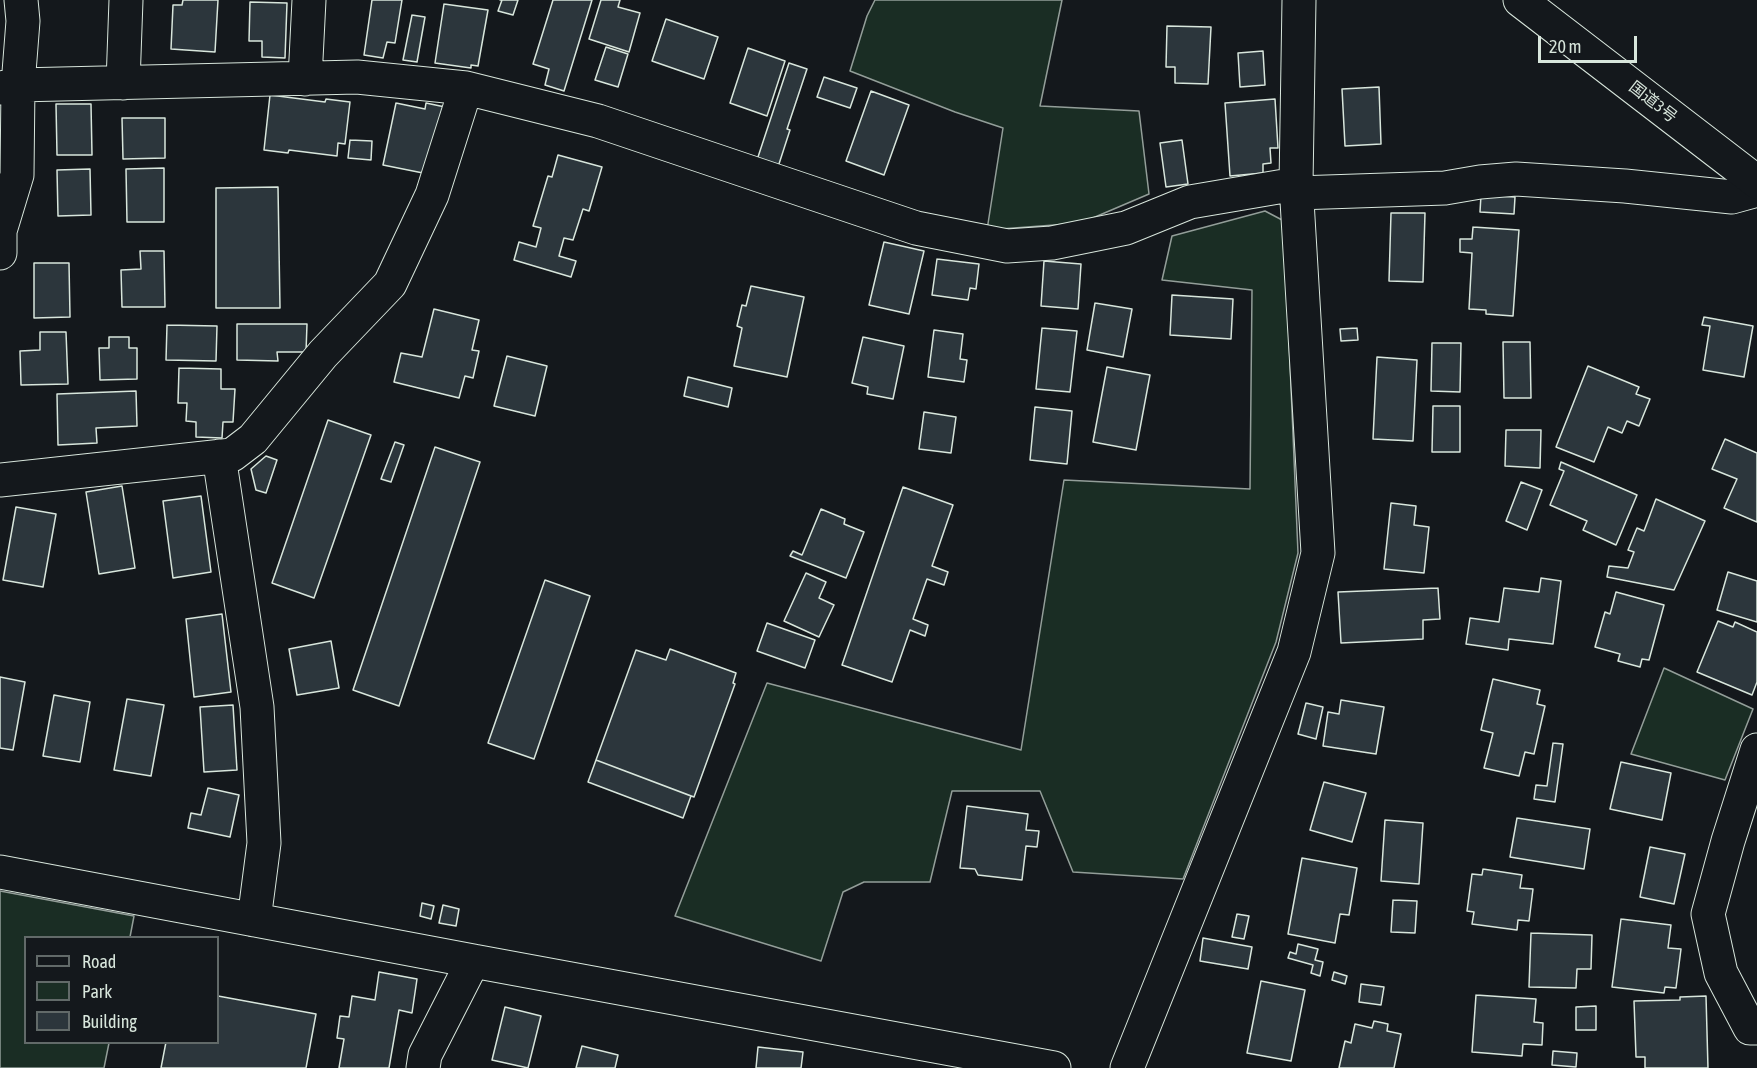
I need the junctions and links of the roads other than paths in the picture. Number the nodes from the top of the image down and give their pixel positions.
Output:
1 (21, 0) edge
2 (126, 0) edge
3 (309, 0) edge
4 (1299, 0) edge
5 (1520, 0) edge
6 (305, 79) junction
7 (123, 83) junction
8 (9, 87) edge
9 (466, 88) junction
10 (1757, 182) edge
11 (1297, 189) junction
12 (1757, 190) edge
13 (0, 253) edge
14 (219, 456) junction
15 (0, 480) edge
16 (1757, 750) edge
17 (0, 872) edge
18 (254, 920) junction
19 (473, 961) junction
20 (1757, 1028) edge
21 (423, 1068) edge
22 (1054, 1068) edge
23 (1127, 1068) edge

1 - 8 main road
2 - 7 main road
3 - 6 main road
4 - 11 main road
5 - 10 main road, 国道3号
6 - 7 main road
6 - 9 main road
7 - 8 main road
8 - 13 main road
9 - 11 main road
9 - 14 main road
11 - 12 main road
11 - 23 main road
14 - 15 main road
14 - 18 main road
16 - 20 main road
17 - 18 main road
18 - 19 main road
19 - 21 main road
19 - 22 main road

